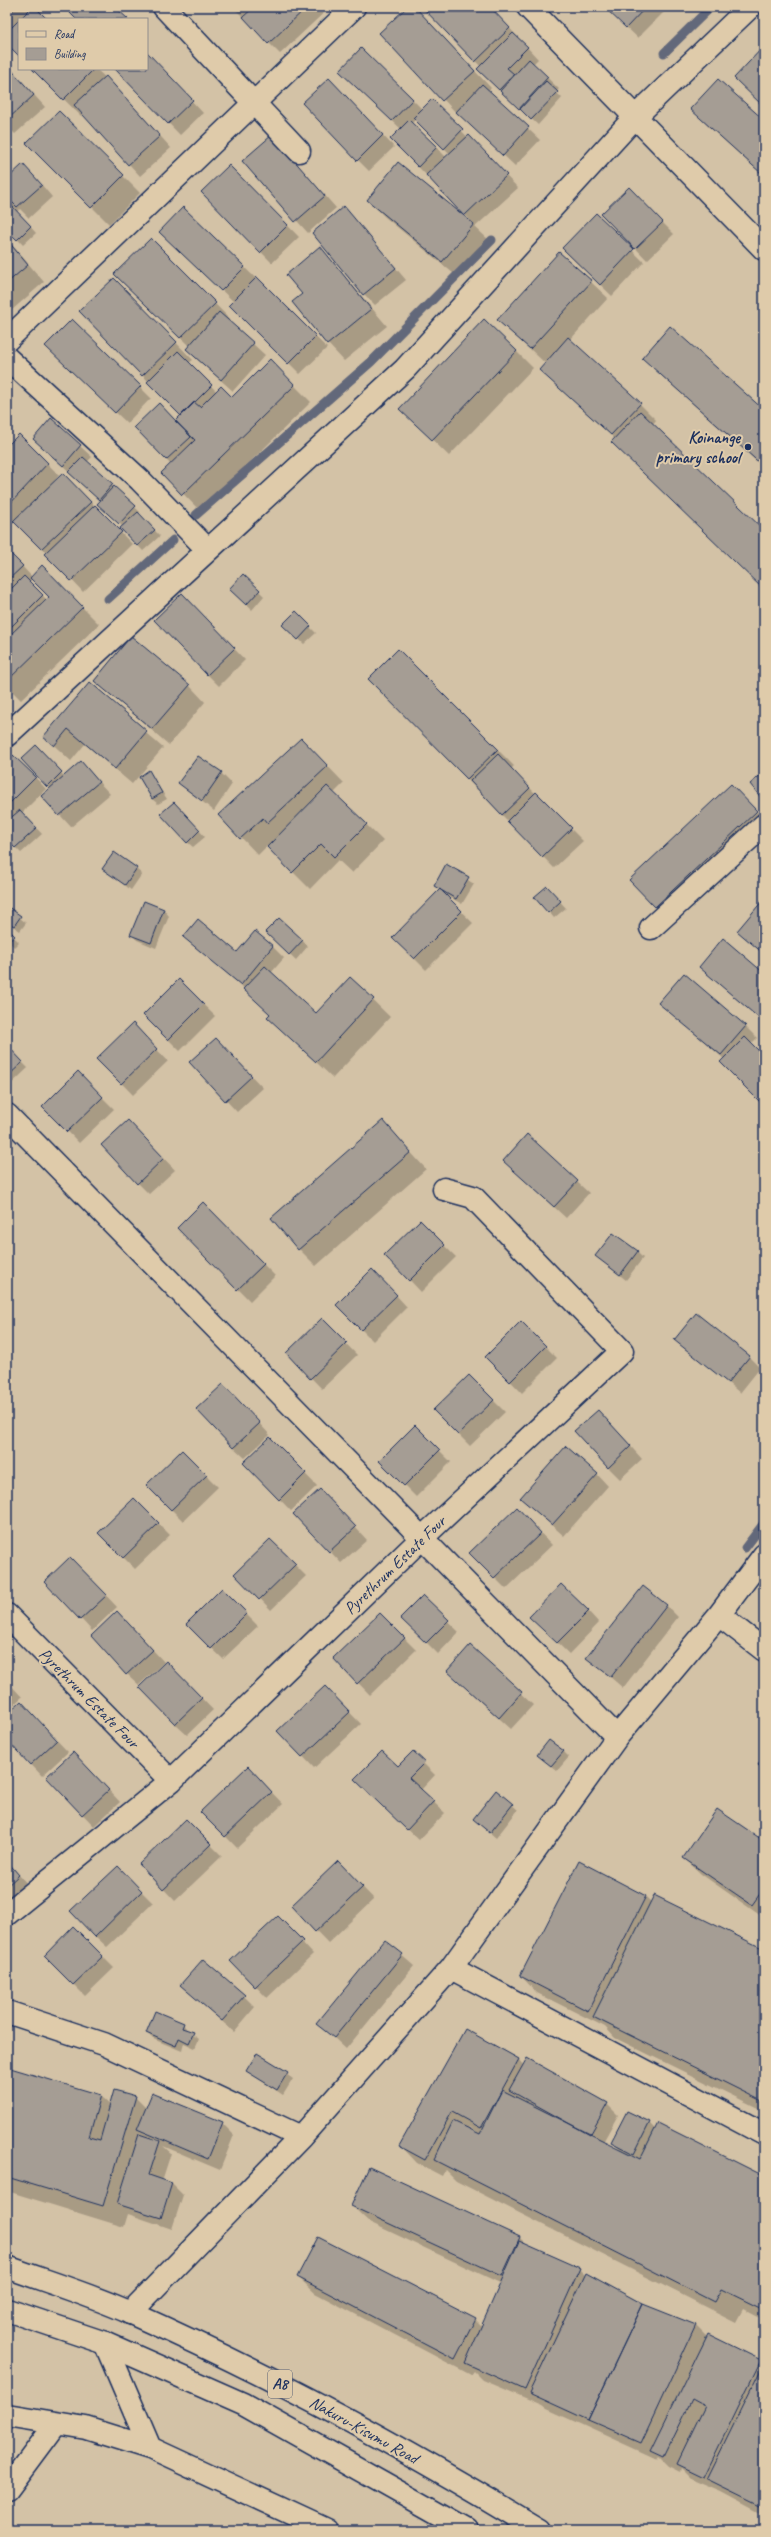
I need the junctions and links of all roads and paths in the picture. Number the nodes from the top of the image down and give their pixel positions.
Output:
1 (164, 7) edge
2 (354, 7) edge
3 (528, 7) edge
4 (750, 7) edge
5 (255, 102) junction
6 (636, 116) junction
7 (299, 151) dead end
8 (764, 249) edge
9 (7, 340) edge
10 (7, 358) edge
11 (207, 549) junction
12 (7, 735) edge
13 (764, 825) edge
14 (651, 928) dead end
15 (7, 1114) edge
16 (444, 1188) dead end
17 (423, 1537) junction
18 (764, 1555) edge
19 (7, 1615) edge
20 (719, 1616) junction
21 (764, 1650) edge
22 (617, 1737) junction
23 (171, 1781) junction
24 (7, 1914) edge
25 (451, 1968) junction
26 (7, 2012) edge
27 (764, 2134) edge
28 (301, 2136) junction
29 (7, 2267) edge
30 (7, 2310) edge
31 (130, 2313) junction
32 (105, 2343) junction
33 (7, 2415) edge
34 (56, 2424) junction
35 (150, 2448) junction
36 (7, 2490) edge
37 (327, 2530) edge
38 (466, 2530) edge
39 (539, 2530) edge

1 - 5 main road
2 - 5 main road
3 - 6 main road
4 - 6 main road
5 - 7 main road
5 - 9 main road
6 - 8 main road
6 - 11 main road
10 - 11 main road
11 - 12 main road
13 - 14 main road
15 - 17 main road
16 - 17 main road, Pyrethrum Estate Four
17 - 22 main road
17 - 23 main road, Pyrethrum Estate Four
18 - 20 main road
19 - 23 main road, Pyrethrum Estate Four
20 - 21 main road
20 - 22 main road
22 - 25 main road
23 - 24 main road, Pyrethrum Estate Four
25 - 27 main road
25 - 28 main road
26 - 28 main road
28 - 31 main road
29 - 31 main road, Nakuru-Kisumu Road / A8
30 - 32 main road, A8
31 - 39 main road, Nakuru-Kisumu Road / A8
32 - 35 main road
32 - 38 main road, A8
33 - 34 main road
34 - 35 main road
34 - 36 main road
35 - 37 main road

